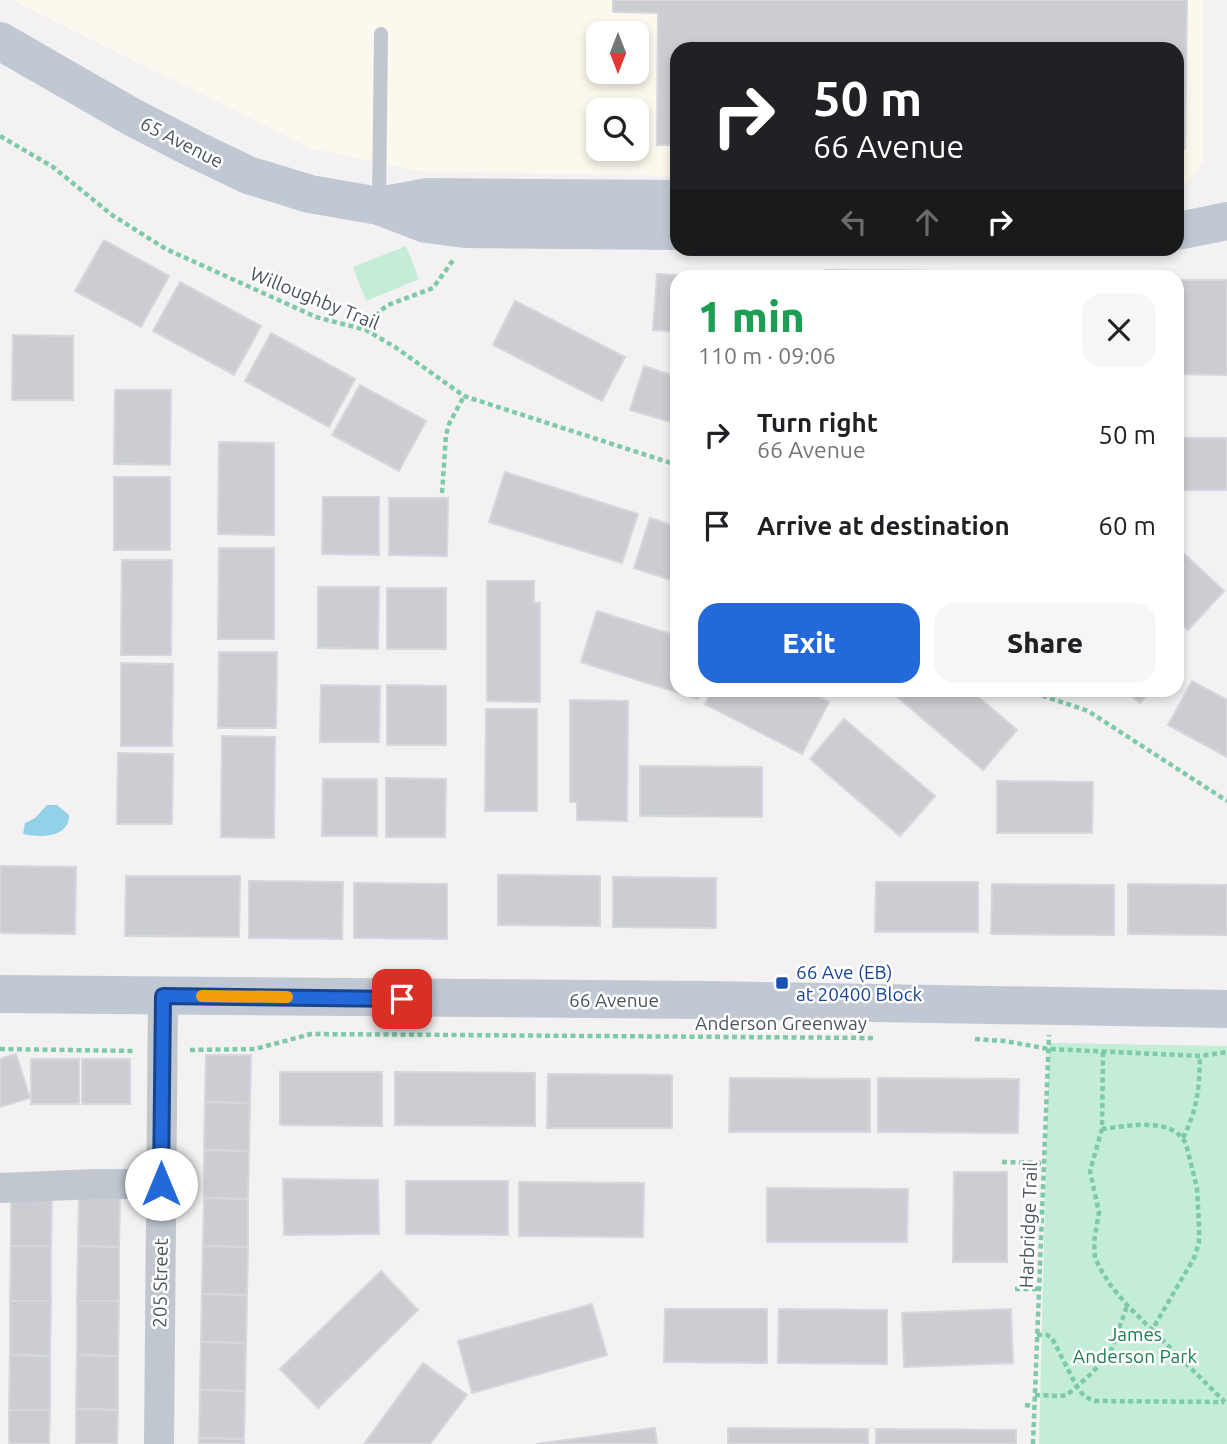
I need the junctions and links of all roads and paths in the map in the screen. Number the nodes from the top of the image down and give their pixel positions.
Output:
1 (381, 34) dead end
2 (0, 41) edge
3 (0, 136) edge
4 (670, 199) edge
5 (379, 206) junction
6 (1184, 207) edge
7 (1227, 218) edge
8 (1184, 229) edge
9 (670, 231) edge
10 (458, 254) dead end
11 (366, 330) junction
12 (464, 396) junction
13 (670, 463) edge
14 (442, 493) dead end
15 (1047, 697) edge
16 (1227, 801) edge
17 (0, 994) edge
18 (163, 996) junction
19 (1049, 1006) junction
20 (1227, 1009) edge
21 (887, 1038) dead end
22 (967, 1039) dead end
23 (0, 1049) edge
24 (1049, 1049) junction
25 (162, 1051) junction
26 (1103, 1052) junction
27 (1227, 1052) edge
28 (1200, 1056) junction
29 (1102, 1129) junction
30 (1183, 1138) junction
31 (1002, 1162) dead end
32 (1044, 1163) junction
33 (161, 1184) junction
34 (0, 1188) edge
35 (1015, 1289) dead end
36 (1039, 1289) junction
37 (1127, 1305) junction
38 (1152, 1330) junction
39 (1037, 1335) junction
40 (1077, 1387) junction
41 (1035, 1395) junction
42 (1226, 1402) edge
43 (1025, 1405) dead end
44 (1034, 1406) junction
45 (159, 1444) edge
46 (1033, 1444) edge

1 - 5 lane
2 - 5 street, 65 Avenue
3 - 11 path, Willoughby Trail
4 - 5 street, 65 Avenue
5 - 9 street, 65 Avenue
6 - 7 street
7 - 8 street
10 - 11 path
11 - 12 path, Willoughby Trail
12 - 13 path, Willoughby Trail
12 - 14 path
15 - 16 path
17 - 18 street, 66 Avenue
18 - 19 street, 66 Avenue
18 - 25 street, 205 Street
19 - 20 street, 66 Avenue
19 - 24 path, Harbridge Trail
21 - 25 path, Anderson Greenway
22 - 24 path
23 - 25 path, Anderson Greenway
24 - 26 path
24 - 32 path, Harbridge Trail
25 - 33 street, 205 Street
26 - 28 path
26 - 29 path
27 - 28 path
28 - 30 path
29 - 30 path
29 - 37 path
30 - 38 path
31 - 32 path
32 - 36 path, Harbridge Trail
33 - 34 street
33 - 45 street, 205 Street
35 - 36 path
36 - 39 path, Harbridge Trail
37 - 38 path
37 - 40 path
38 - 42 path
39 - 40 path
39 - 41 path, Harbridge Trail
40 - 41 path
40 - 42 path
41 - 44 path, Harbridge Trail
43 - 44 path
44 - 46 path, Harbridge Trail

